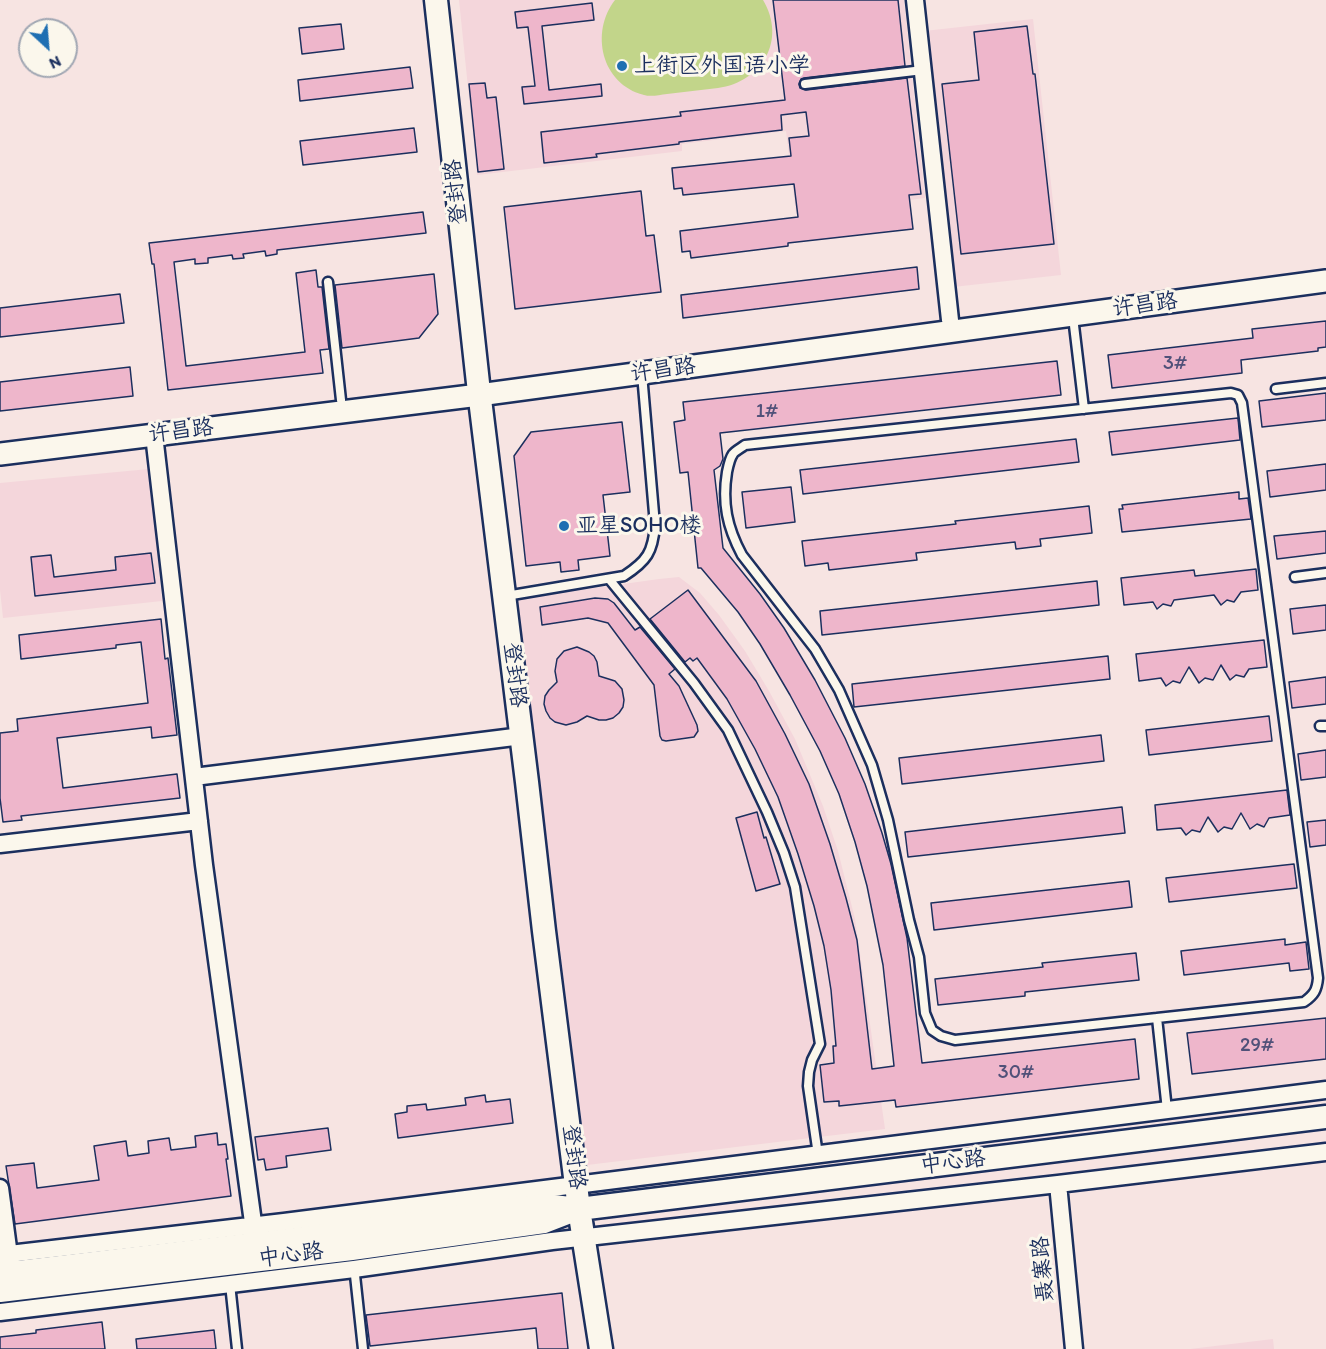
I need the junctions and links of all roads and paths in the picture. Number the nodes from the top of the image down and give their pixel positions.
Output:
1 (436, 0) edge
2 (915, 0) edge
3 (922, 70) junction
4 (805, 84) dead end
5 (1326, 268) edge
6 (1326, 281) edge
7 (328, 282) dead end
8 (1073, 316) junction
9 (950, 320) junction
10 (642, 373) junction
11 (1326, 383) edge
12 (478, 389) junction
13 (1276, 389) dead end
14 (341, 400) junction
15 (1084, 409) junction
16 (154, 435) junction
17 (0, 441) edge
18 (0, 454) edge
19 (1326, 573) edge
20 (1295, 577) dead end
21 (609, 579) junction
22 (504, 596) junction
23 (522, 736) junction
24 (194, 777) junction
25 (199, 821) junction
26 (0, 844) edge
27 (1157, 1018) junction
28 (1326, 1090) edge
29 (1167, 1110) junction
30 (1326, 1117) edge
31 (1326, 1152) edge
32 (818, 1155) junction
33 (1058, 1184) junction
34 (576, 1185) junction
35 (0, 1188) edge
36 (579, 1209) junction
37 (254, 1235) junction
38 (583, 1238) junction
39 (353, 1259) junction
40 (4, 1269) edge
41 (231, 1284) junction
42 (0, 1312) edge
43 (237, 1349) edge
44 (363, 1349) edge
45 (601, 1349) edge
46 (1074, 1349) edge

1 - 12 main road, 登封路
2 - 3 street
3 - 4 lane
3 - 9 street
5 - 9 street, 许昌路
6 - 8 street, 许昌路
7 - 14 lane
8 - 10 street, 许昌路
8 - 15 lane
9 - 12 street, 许昌路
10 - 12 street, 许昌路
10 - 21 lane
11 - 13 lane
12 - 14 street, 许昌路
12 - 16 street, 许昌路
12 - 22 main road, 登封路
14 - 17 street, 许昌路
15 - 27 lane
15 - 27 lane
16 - 18 street, 许昌路
16 - 24 street
19 - 20 lane
21 - 22 lane
21 - 32 lane
22 - 23 main road, 登封路
23 - 24 street
23 - 34 main road, 登封路
24 - 25 street
25 - 26 street
25 - 37 street
27 - 29 lane
28 - 29 street
29 - 32 street
30 - 36 main road, 中心路
31 - 33 street
32 - 34 street
33 - 38 street
33 - 46 street, 聂寨路
34 - 36 main road, 登封路
34 - 37 street
35 - 40 street
36 - 37 main road, 中心路
36 - 38 main road, 登封路
36 - 39 main road, 中心路
37 - 40 main road, 中心路
38 - 39 street
38 - 45 main road, 登封路
39 - 40 main road, 中心路
39 - 41 street
39 - 44 lane
41 - 42 street
41 - 43 lane

